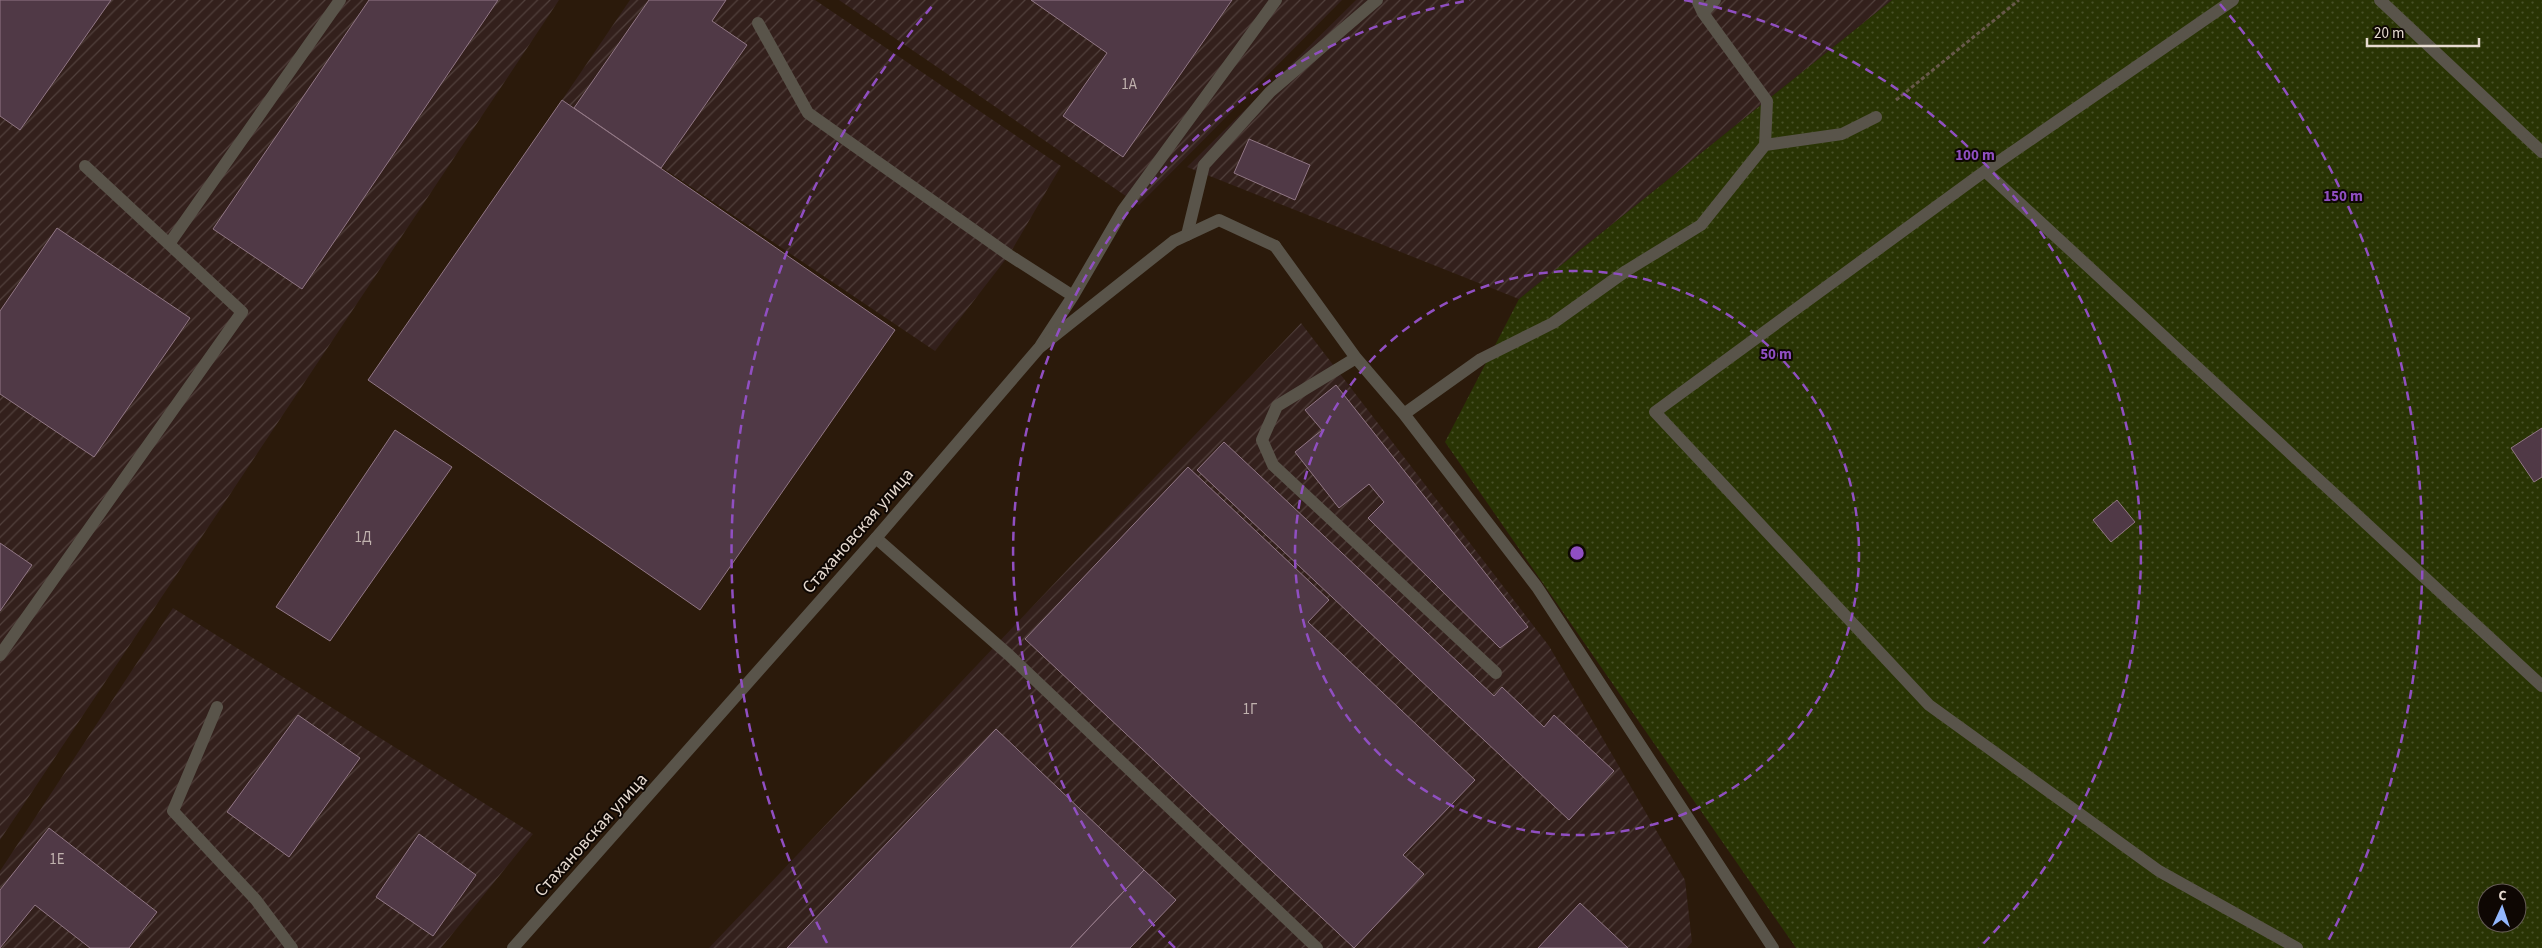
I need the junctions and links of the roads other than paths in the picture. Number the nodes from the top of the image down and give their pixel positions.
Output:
1 (340, 0) edge
2 (1276, 0) edge
3 (1377, 0) edge
4 (1697, 0) edge
5 (1715, 0) edge
6 (2233, 0) edge
7 (2380, 0) edge
8 (1703, 12) junction
9 (758, 23) dead end
10 (1876, 116) road end
11 (1765, 145) junction
12 (2542, 152) edge
13 (85, 166) dead end
14 (1985, 171) junction
15 (1187, 235) junction
16 (169, 244) junction
17 (1073, 296) junction
18 (1039, 348) junction
19 (1356, 358) junction
20 (1404, 414) junction
21 (876, 538) junction
22 (0, 655) edge
23 (1496, 673) dead end
24 (2542, 686) edge
25 (217, 707) dead end
26 (292, 948) edge
27 (513, 948) edge
28 (1317, 948) edge
29 (1773, 948) edge
30 (2297, 948) edge

1 - 16 street
2 - 17 street
3 - 15 street
4 - 8 street
5 - 8 street
6 - 14 street
7 - 12 street
8 - 11 street
9 - 17 street
10 - 11 street
11 - 20 street
13 - 16 street
14 - 24 street
14 - 30 street
15 - 18 street, Стахановская улица
15 - 19 street, Стахановская улица
16 - 22 street
17 - 18 street
18 - 21 street, Стахановская улица
19 - 20 street
19 - 23 street
20 - 29 street
21 - 27 street, Стахановская улица
21 - 28 street
25 - 26 street

